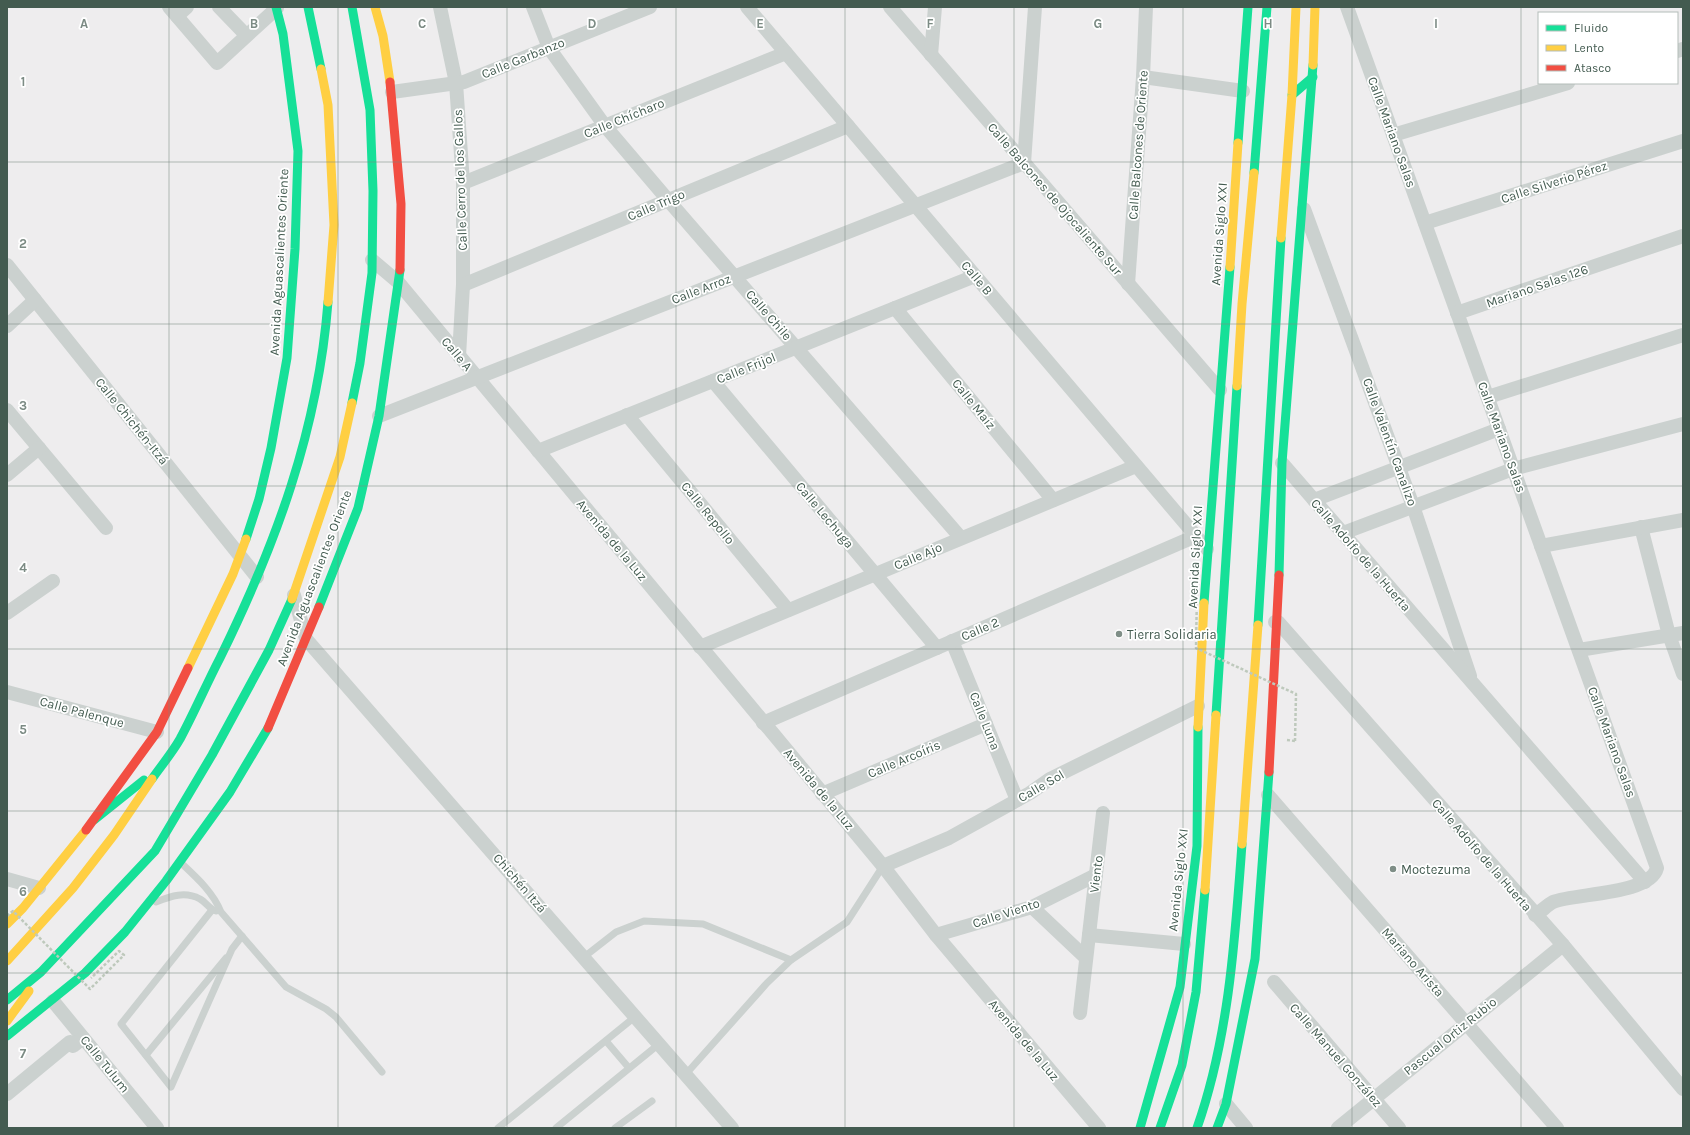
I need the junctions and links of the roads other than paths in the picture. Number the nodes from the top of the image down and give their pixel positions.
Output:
1 (219, 7) edge
2 (308, 7) edge
3 (352, 7) edge
4 (375, 7) edge
5 (440, 7) edge
6 (533, 7) edge
7 (650, 7) edge
8 (747, 7) edge
9 (890, 7) edge
10 (935, 7) edge
11 (1035, 7) edge
12 (1146, 7) edge
13 (1248, 7) edge
14 (1267, 7) edge
15 (1296, 7) edge
16 (1315, 7) edge
17 (1347, 7) edge
18 (277, 8) edge
19 (178, 10) edge
20 (246, 35) junction
21 (549, 48) junction
22 (786, 53) junction
23 (932, 55) junction
24 (1143, 77) junction
25 (1312, 77) junction
26 (456, 83) junction
27 (1565, 84) edge
28 (1243, 91) junction
29 (392, 92) junction
30 (1292, 95) junction
31 (605, 126) junction
32 (848, 126) junction
33 (1393, 135) junction
34 (1683, 141) edge
35 (1024, 163) junction
36 (463, 183) junction
37 (668, 200) junction
38 (916, 205) junction
39 (1303, 205) junction
40 (1425, 223) junction
41 (1683, 236) edge
42 (372, 260) junction
43 (7, 265) edge
44 (735, 276) junction
45 (975, 276) junction
46 (1229, 276) junction
47 (398, 282) junction
48 (1128, 284) junction
49 (463, 285) junction
50 (36, 300) junction
51 (1242, 304) junction
52 (895, 308) junction
53 (1458, 313) junction
54 (7, 326) edge
55 (1683, 335) edge
56 (797, 347) junction
57 (459, 356) junction
58 (477, 377) junction
59 (1272, 378) junction
60 (712, 381) junction
61 (1220, 390) junction
62 (1488, 397) junction
63 (1287, 402) junction
64 (7, 410) edge
65 (627, 415) junction
66 (379, 416) junction
67 (1683, 424) edge
68 (1499, 429) junction
69 (39, 448) junction
70 (538, 451) junction
71 (1282, 463) junction
72 (1136, 466) junction
73 (1399, 467) junction
74 (1513, 469) junction
75 (7, 475) edge
76 (1053, 500) junction
77 (1314, 500) junction
78 (1413, 506) junction
79 (1683, 520) edge
80 (1641, 527) junction
81 (106, 528) dead end
82 (1343, 533) junction
83 (1196, 536) junction
84 (961, 538) junction
85 (1541, 546) junction
86 (1207, 549) junction
87 (240, 556) junction
88 (875, 574) junction
89 (257, 577) junction
90 (53, 581) dead end
91 (294, 595) junction
92 (788, 610) junction
93 (7, 613) edge
94 (1258, 618) junction
95 (1278, 622) junction
96 (1676, 634) edge
97 (306, 639) junction
98 (952, 641) junction
99 (700, 646) junction
100 (938, 648) junction
101 (1579, 650) junction
102 (1683, 674) edge
103 (1472, 682) junction
104 (7, 692) edge
105 (1198, 706) junction
106 (763, 723) junction
107 (986, 724) junction
108 (157, 732) junction
109 (162, 765) junction
110 (822, 794) junction
111 (1268, 795) junction
112 (1017, 800) junction
113 (1103, 813) dead end
114 (94, 820) junction
115 (180, 862) junction
116 (883, 866) junction
117 (1096, 875) junction
118 (7, 879) edge
119 (1645, 882) junction
120 (39, 888) junction
121 (1032, 907) junction
122 (142, 910) junction
123 (212, 910) junction
124 (222, 912) junction
125 (1535, 916) junction
126 (7, 924) edge
127 (1089, 934) junction
128 (936, 935) junction
129 (242, 936) junction
130 (1184, 944) junction
131 (1563, 944) junction
132 (232, 949) junction
133 (584, 957) junction
134 (1086, 958) junction
135 (791, 960) junction
136 (7, 961) edge
137 (41, 972) junction
138 (1274, 982) dead end
139 (7, 1000) edge
140 (53, 1001) junction
141 (1080, 1013) dead end
142 (636, 1016) junction
143 (7, 1020) edge
144 (1466, 1023) junction
145 (7, 1036) edge
146 (83, 1038) junction
147 (606, 1041) junction
148 (659, 1044) junction
149 (146, 1055) junction
150 (629, 1068) junction
151 (382, 1072) dead end
152 (686, 1074) junction
153 (1683, 1089) edge
154 (7, 1094) edge
155 (1374, 1098) junction
156 (652, 1101) dead end
157 (1226, 1104) junction
158 (1165, 1113) junction
159 (1176, 1122) dead end
160 (157, 1128) edge
161 (498, 1128) edge
162 (556, 1128) edge
163 (615, 1128) edge
164 (732, 1128) edge
165 (1099, 1128) edge
166 (1140, 1128) edge
167 (1160, 1128) edge
168 (1197, 1128) edge
169 (1217, 1128) edge
170 (1246, 1128) edge
171 (1338, 1128) edge
172 (1399, 1128) edge
173 (1557, 1128) edge

1 - 20 street
2 - 89 main road
3 - 42 main road, Avenida Aguascalientes Oriente
4 - 29 main road, Avenida Aguascalientes Oriente
5 - 26 street, Calle Cerro de los Gallos
6 - 21 street, Calle Chile
7 - 21 street, Calle Garbanzo
8 - 22 street, Calle B
9 - 23 street, Calle Balcones de Ojocaliente Sur
10 - 23 street
11 - 35 street
12 - 24 street, Calle Balcones de Oriente
13 - 28 main road, Avenida Siglo XXI
14 - 51 main road, Avenida Siglo XXI
15 - 30 main road
16 - 25 main road
17 - 33 street, Calle Mariano Salas
18 - 20 street
18 - 87 main road, Avenida Aguascalientes Oriente
19 - 20 street
21 - 26 street, Calle Garbanzo
21 - 31 street, Calle Chile
22 - 31 street, Calle Chícharo
22 - 32 street, Calle B
23 - 35 street, Calle Balcones de Ojocaliente Sur
24 - 28 street
24 - 48 street, Calle Balcones de Oriente
25 - 30 main road
25 - 39 main road
26 - 29 street, Calle Garbanzo
26 - 36 street, Calle Cerro de los Gallos
27 - 33 street
28 - 46 main road, Avenida Siglo XXI
29 - 47 main road, Avenida Aguascalientes Oriente
30 - 59 main road
31 - 36 street, Calle Chícharo
31 - 37 street, Calle Chile
32 - 37 street, Calle Trigo
32 - 38 street, Calle B
33 - 40 street, Calle Mariano Salas
34 - 40 street, Calle Silverio Pérez
35 - 38 street, Calle Arroz
35 - 48 street, Calle Balcones de Ojocaliente Sur
36 - 49 street, Calle Cerro de los Gallos
37 - 44 street, Calle Chile
37 - 49 street, Calle Trigo
38 - 44 street, Calle Arroz
38 - 45 street, Calle B
39 - 63 main road
39 - 73 street, Calle Valentín Canalizo
40 - 53 street, Calle Mariano Salas
41 - 53 street, Mariano Salas 126
42 - 47 street, Calle A
42 - 91 main road, Avenida Aguascalientes Oriente
43 - 50 street, Calle Chichén-Itzá
44 - 56 street, Calle Chile
44 - 58 street, Calle Arroz
45 - 52 street, Calle Frijol
45 - 72 street, Calle B
46 - 51 main road
46 - 61 main road, Avenida Siglo XXI
47 - 57 street, Calle A
47 - 66 main road, Avenida Aguascalientes Oriente
48 - 61 street, Calle Balcones de Ojocaliente Sur
49 - 57 street, Calle Cerro de los Gallos
50 - 54 street
50 - 87 street, Calle Chichén-Itzá
51 - 158 main road, Avenida Siglo XXI
52 - 56 street, Calle Frijol
52 - 76 street, Calle Maíz
53 - 62 street, Calle Mariano Salas
55 - 62 street
56 - 60 street, Calle Frijol
56 - 84 street, Calle Chile
57 - 58 street, Calle A
58 - 66 street, Calle Arroz
58 - 70 street, Calle A
59 - 63 main road
59 - 94 main road
60 - 65 street, Calle Frijol
60 - 88 street, Calle Lechuga
61 - 86 main road, Avenida Siglo XXI
62 - 68 street, Calle Mariano Salas
63 - 71 main road
64 - 69 street
65 - 70 street, Calle Frijol
65 - 92 street, Calle Repollo
66 - 97 main road, Avenida Aguascalientes Oriente
67 - 74 street
68 - 73 street
68 - 74 street, Calle Mariano Salas
69 - 75 street
69 - 81 street
70 - 99 street, Avenida de la Luz
71 - 77 street, Calle Adolfo de la Huerta
71 - 95 main road
72 - 76 street, Calle Ajo
72 - 83 street, Calle B
73 - 77 street
73 - 78 street, Calle Valentín Canalizo
74 - 78 street
74 - 85 street, Calle Mariano Salas
76 - 84 street, Calle Ajo
77 - 82 street, Calle Adolfo de la Huerta
78 - 82 street
78 - 103 street, Calle Valentín Canalizo
79 - 80 street
80 - 85 street
80 - 96 street
82 - 103 street, Calle Adolfo de la Huerta
83 - 86 street, Calle B
83 - 98 street, Calle 2
84 - 88 street, Calle Ajo
85 - 101 street, Calle Mariano Salas
86 - 105 main road, Avenida Siglo XXI
87 - 89 street, Calle Chichén-Itzá
87 - 108 main road, Avenida Aguascalientes Oriente
88 - 92 street, Calle Ajo
88 - 100 street, Calle Lechuga
89 - 109 main road
90 - 93 street
91 - 97 street
91 - 137 main road, Avenida Aguascalientes Oriente
92 - 99 street, Calle Ajo
94 - 95 street
94 - 168 main road
95 - 111 main road
95 - 125 street, Calle Adolfo de la Huerta
96 - 101 street
96 - 102 street
97 - 115 main road, Avenida Aguascalientes Oriente
97 - 133 street, Chichén Itzá
98 - 100 street, Calle 2
98 - 107 street, Calle Luna
99 - 106 street, Avenida de la Luz
100 - 106 street, Calle 2
101 - 119 street, Calle Mariano Salas
103 - 119 street, Calle Adolfo de la Huerta
104 - 108 street, Calle Palenque
105 - 112 street, Calle Sol
105 - 130 main road, Avenida Siglo XXI
106 - 110 street, Avenida de la Luz
107 - 110 street, Calle Arcoíris
107 - 112 street, Calle Luna
108 - 114 main road, Avenida Aguascalientes Oriente
109 - 114 main road
109 - 136 main road
110 - 116 street, Avenida de la Luz
111 - 144 street, Mariano Arista
111 - 157 main road
112 - 116 street, Calle Sol
113 - 117 street, Viento
114 - 120 main road, Avenida Aguascalientes Oriente
115 - 122 main road, Avenida Aguascalientes Oriente
115 - 124 lane
116 - 128 street, Avenida de la Luz
116 - 135 lane
117 - 121 street, Calle Viento
117 - 127 street, Viento
118 - 120 street
119 - 125 street
120 - 126 main road, Avenida Aguascalientes Oriente
121 - 128 street, Calle Viento
121 - 134 street
122 - 123 lane
122 - 140 main road, Avenida Aguascalientes Oriente
123 - 124 lane
123 - 149 lane
124 - 129 lane
125 - 131 street, Calle Adolfo de la Huerta
127 - 130 street
127 - 134 street, Viento
128 - 165 street, Avenida de la Luz
129 - 132 lane
129 - 151 lane
130 - 166 main road, Avenida Siglo XXI
131 - 144 street, Pascual Ortiz Rubio
131 - 153 street, Calle Adolfo de la Huerta
132 - 149 lane
132 - 149 lane
133 - 135 lane
133 - 142 street, Chichén Itzá
134 - 141 street, Viento
135 - 152 lane
137 - 139 main road, Avenida Aguascalientes Oriente
137 - 143 main road
138 - 155 street, Calle Manuel González
140 - 145 main road, Avenida Aguascalientes Oriente
140 - 146 street, Calle Tulum
142 - 147 lane
142 - 148 street, Chichén Itzá
144 - 155 street, Pascual Ortiz Rubio
144 - 173 street, Mariano Arista
146 - 154 street
146 - 160 street, Calle Tulum
147 - 150 lane
147 - 161 lane
148 - 150 lane
148 - 152 street, Chichén Itzá
150 - 162 lane
152 - 164 street, Chichén Itzá
155 - 171 street, Pascual Ortiz Rubio
155 - 172 street, Calle Manuel González
156 - 163 lane
157 - 169 main road
157 - 170 street
158 - 159 main road
158 - 167 main road, Avenida Siglo XXI

